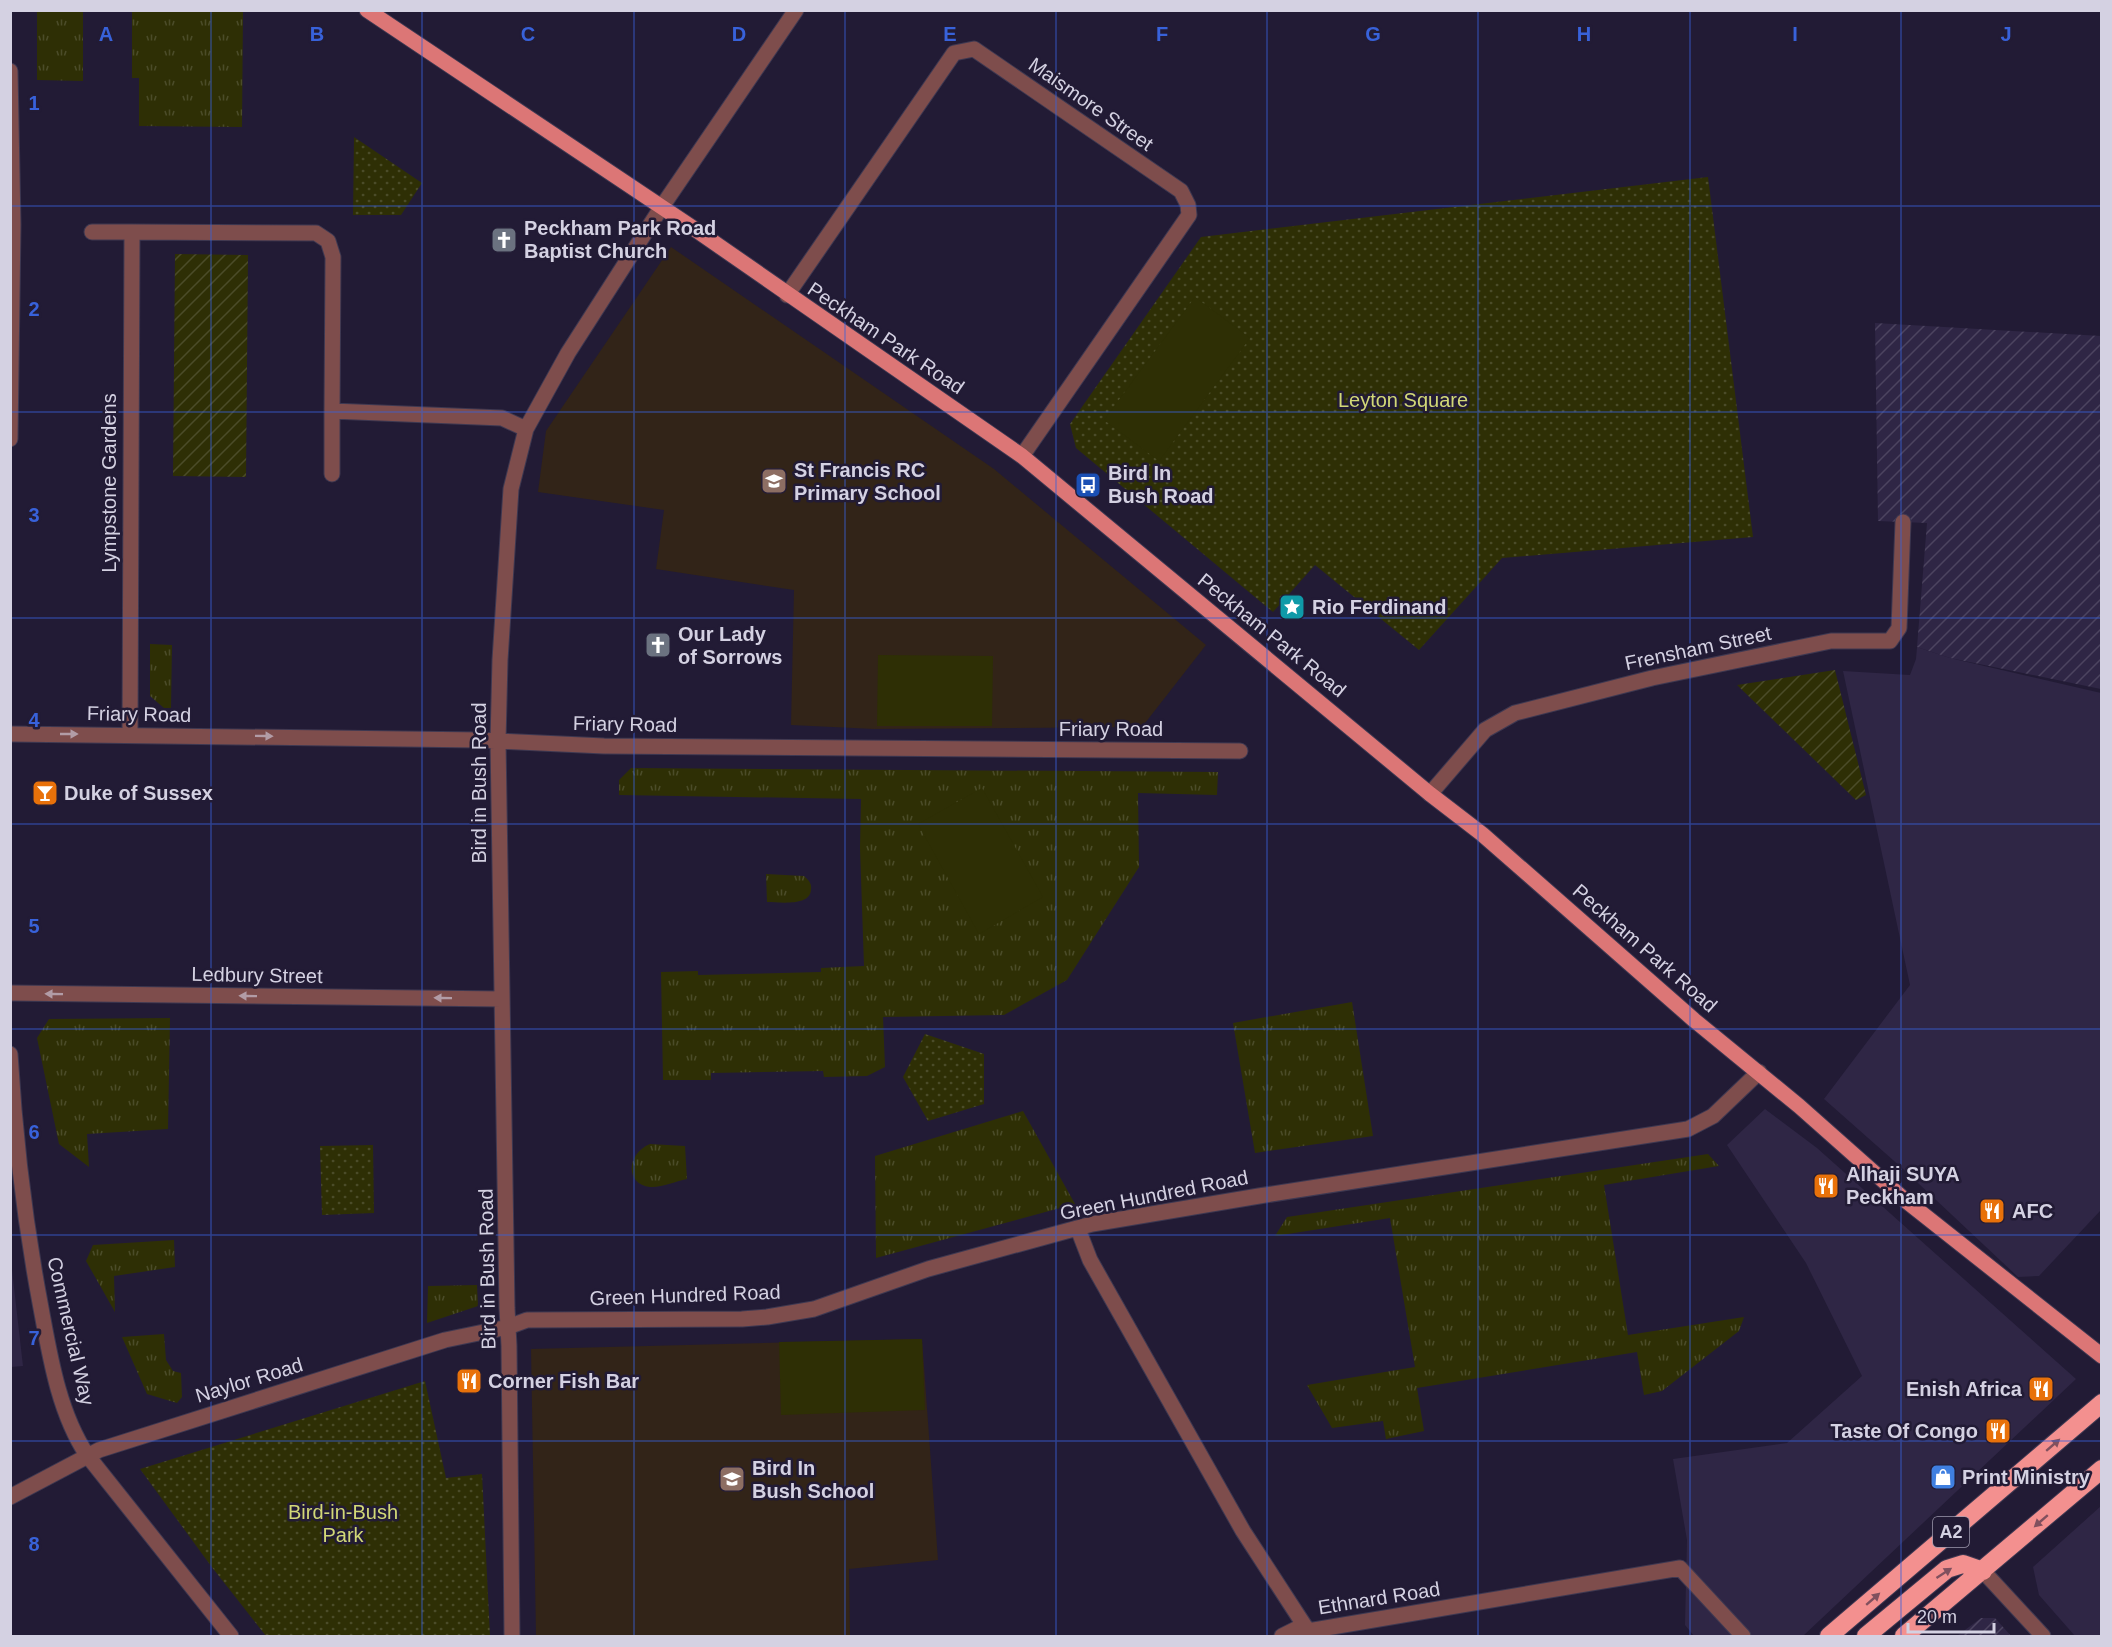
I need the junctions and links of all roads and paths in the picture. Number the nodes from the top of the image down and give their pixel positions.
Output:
1 (367, 10) edge
2 (796, 10) edge
3 (10, 71) edge
4 (661, 208) junction
5 (12, 225) edge
6 (92, 232) dead end
7 (132, 232) junction
8 (787, 295) junction
9 (332, 411) junction
10 (526, 429) junction
11 (10, 439) edge
12 (1022, 456) junction
13 (332, 474) dead end
14 (1903, 522) dead end
15 (10, 734) edge
16 (130, 734) junction
17 (498, 741) junction
18 (1240, 751) dead end
19 (1430, 794) junction
20 (10, 993) edge
21 (502, 999) junction
22 (10, 1054) edge
23 (1759, 1072) junction
24 (1078, 1229) junction
25 (508, 1327) junction
26 (2102, 1356) edge
27 (2102, 1403) edge
28 (87, 1455) junction
29 (2102, 1469) edge
30 (10, 1497) edge
31 (1983, 1571) junction
32 (1304, 1625) junction
33 (231, 1636) edge
34 (512, 1636) edge
35 (1282, 1636) edge
36 (1743, 1636) edge
37 (1829, 1636) edge
38 (1866, 1636) edge
39 (1904, 1636) edge
40 (2043, 1636) edge

1 - 4 main road, Peckham Park Road
2 - 4 street, Bird in Bush Road
3 - 5 street
4 - 8 main road, Peckham Park Road
4 - 10 street, Bird in Bush Road
5 - 11 street
6 - 7 street
7 - 9 street
7 - 16 street, Lympstone Gardens
8 - 12 main road, Peckham Park Road
8 - 12 street, Maismore Street
9 - 10 street
9 - 13 street
10 - 17 street, Bird in Bush Road
12 - 19 main road, Peckham Park Road
14 - 19 street, Frensham Street
15 -> 16 street, Friary Road
16 -> 17 street, Friary Road
17 - 18 street, Friary Road
17 - 21 street, Bird in Bush Road
19 - 23 main road, Peckham Park Road
21 -> 20 street, Ledbury Street
21 - 25 street, Bird in Bush Road
22 - 28 street, Commercial Way
23 - 24 street, Green Hundred Road
23 - 26 main road, Peckham Park Road
24 - 25 street, Green Hundred Road
24 - 32 street, Ethnard Road
25 - 28 street, Naylor Road
25 - 34 street, Bird in Bush Road
37 -> 27 highway, A2
28 - 30 street, Naylor Road
28 - 33 street, Commercial Way
29 -> 31 highway, A2
38 -> 31 highway
31 - 39 highway, A2
31 - 40 street
32 - 35 street
32 - 36 street, Ethnard Road

